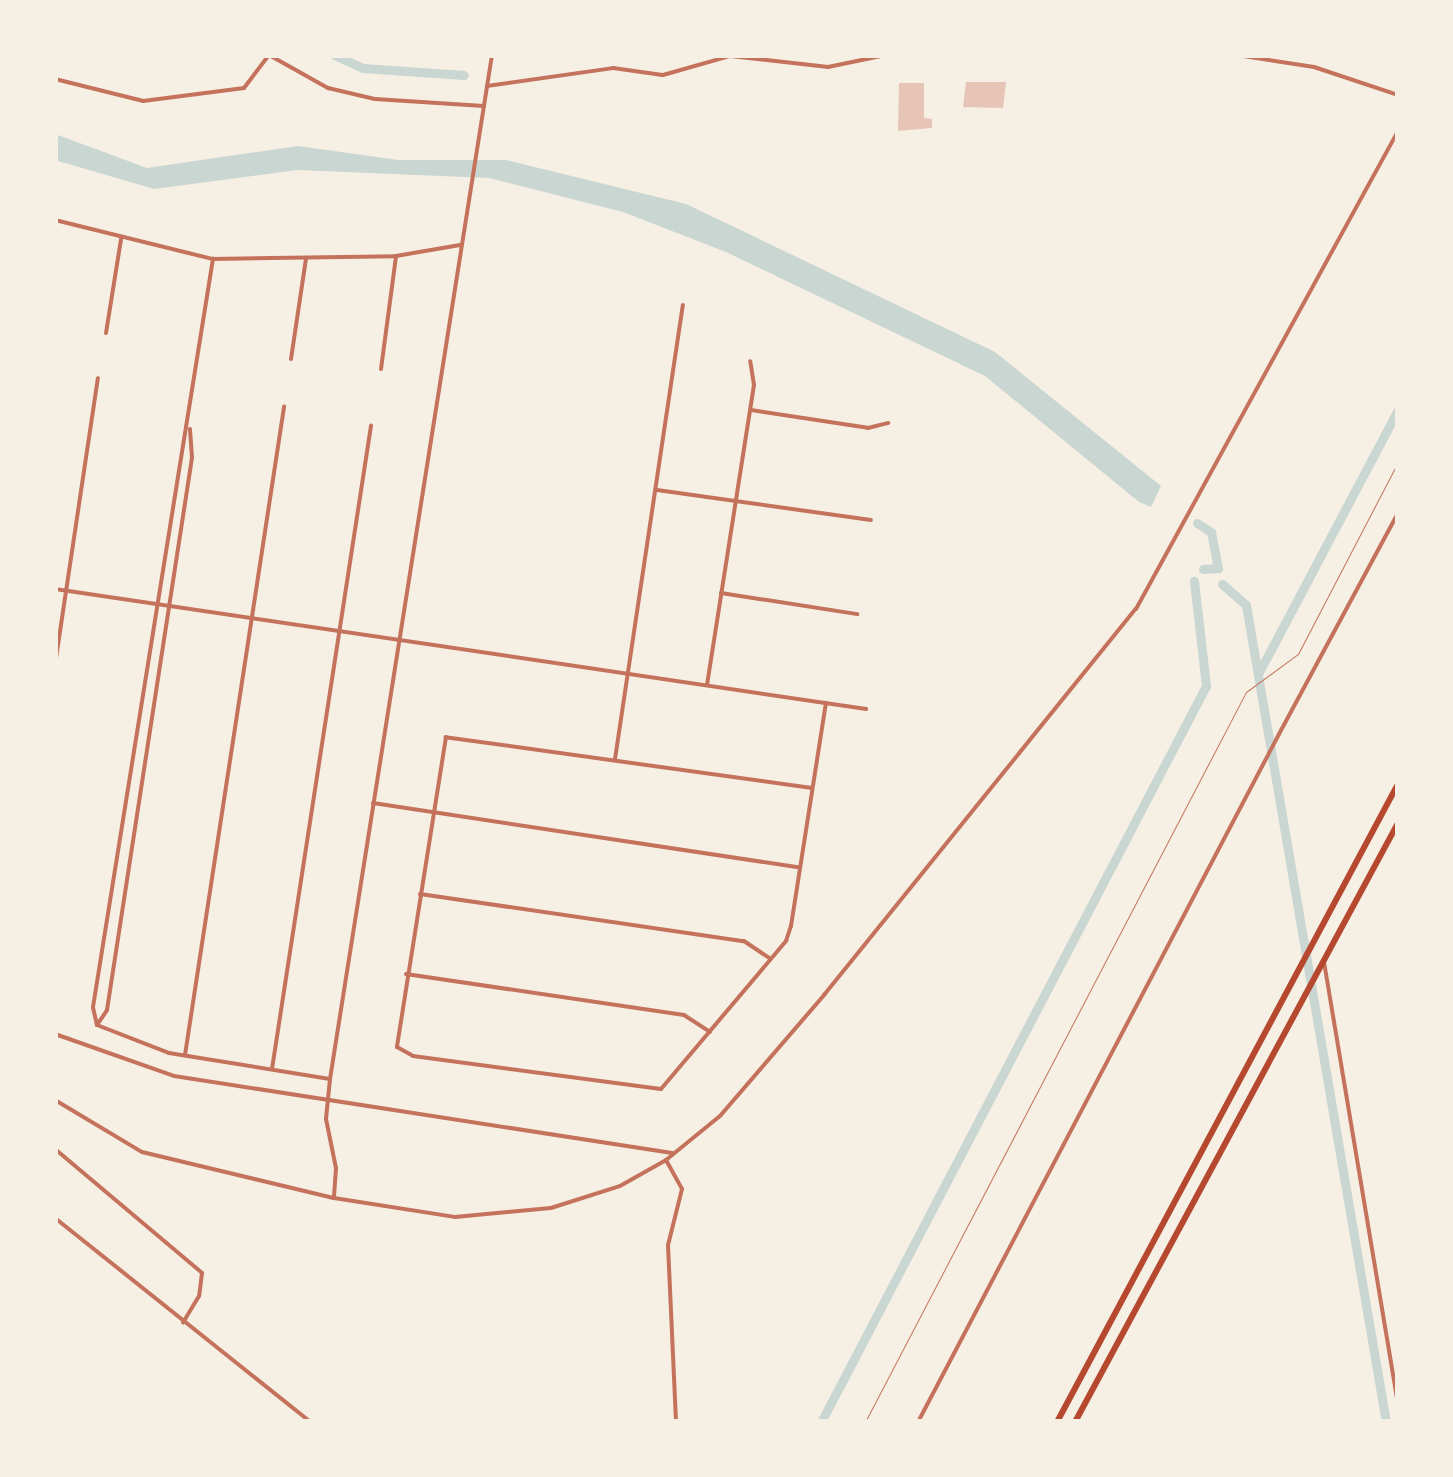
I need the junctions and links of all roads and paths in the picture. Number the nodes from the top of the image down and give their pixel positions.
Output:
1 (269, 55) edge
2 (492, 55) edge
3 (886, 55) edge
4 (1237, 55) edge
5 (55, 79) edge
6 (487, 86) junction
7 (1398, 95) edge
8 (484, 106) junction
9 (1398, 131) edge
10 (55, 220) edge
11 (122, 239) junction
12 (460, 245) junction
13 (396, 256) junction
14 (213, 259) junction
15 (306, 260) junction
16 (684, 304) dead end
17 (106, 334) dead end
18 (292, 359) dead end
19 (750, 361) dead end
20 (381, 369) dead end
21 (98, 378) dead end
22 (284, 408) dead end
23 (751, 410) junction
24 (888, 422) dead end
25 (189, 425) junction
26 (371, 426) dead end
27 (1398, 462) edge
28 (657, 490) junction
29 (736, 500) junction
30 (1398, 513) edge
31 (871, 520) dead end
32 (55, 589) edge
33 (66, 591) junction
34 (722, 593) junction
35 (155, 604) junction
36 (169, 606) junction
37 (857, 614) dead end
38 (252, 619) junction
39 (338, 633) junction
40 (398, 641) junction
41 (55, 665) edge
42 (628, 674) junction
43 (707, 685) junction
44 (826, 703) junction
45 (866, 708) dead end
46 (615, 759) junction
47 (1398, 784) edge
48 (812, 788) junction
49 (372, 803) junction
50 (430, 812) junction
51 (1398, 823) edge
52 (800, 868) junction
53 (418, 894) junction
54 (771, 959) junction
55 (1324, 962) junction
56 (406, 974) junction
57 (97, 1025) junction
58 (710, 1032) junction
59 (55, 1034) edge
60 (185, 1055) junction
61 (272, 1070) junction
62 (330, 1078) junction
63 (327, 1099) junction
64 (55, 1100) edge
65 (55, 1149) edge
66 (674, 1154) junction
67 (666, 1160) junction
68 (334, 1198) junction
69 (55, 1218) edge
70 (183, 1322) junction
71 (1398, 1405) edge
72 (311, 1422) edge
73 (676, 1422) edge
74 (865, 1422) edge
75 (918, 1422) edge
76 (1058, 1422) edge
77 (1076, 1422) edge

1 - 5 street
1 - 8 street
2 - 6 street
3 - 6 street
4 - 7 street
6 - 8 street
8 - 12 street
9 - 66 street
10 - 11 street
11 - 14 street
11 - 17 street
12 - 13 street
12 - 40 street
13 - 15 street
13 - 20 street
14 - 15 street
14 - 25 street
15 - 18 street
16 - 28 street
19 - 23 street
21 - 33 street
22 - 38 street
23 - 24 street
23 - 29 street
25 - 35 street
25 - 36 street
26 - 39 street
27 - 74 lane
28 - 29 street
28 - 42 street
29 - 31 street
29 - 34 street
30 - 75 street
32 - 33 street
33 - 35 street
33 - 41 street
34 - 37 street
34 - 43 street
35 - 36 street
35 - 57 street
36 - 38 street
36 - 57 street
38 - 39 street
38 - 60 street
39 - 40 street
39 - 61 street
40 - 42 street
40 - 49 street
42 - 43 street
42 - 46 street
43 - 44 street
44 - 45 street
44 - 48 street
46 - 48 street
46 - 50 street
47 - 76 highway
48 - 52 street
49 - 50 street
49 - 62 street
50 - 52 street
50 - 53 street
51 - 55 highway
52 - 54 street
53 - 54 street
53 - 56 street
54 - 58 street
55 - 71 street
55 - 77 highway
56 - 58 street
56 - 58 street
57 - 60 street
59 - 63 street
60 - 61 street
61 - 62 street
62 - 63 street
63 - 66 street
63 - 68 street
64 - 68 street
65 - 70 street
66 - 67 street
67 - 68 street
67 - 73 street
69 - 70 street
70 - 72 street

